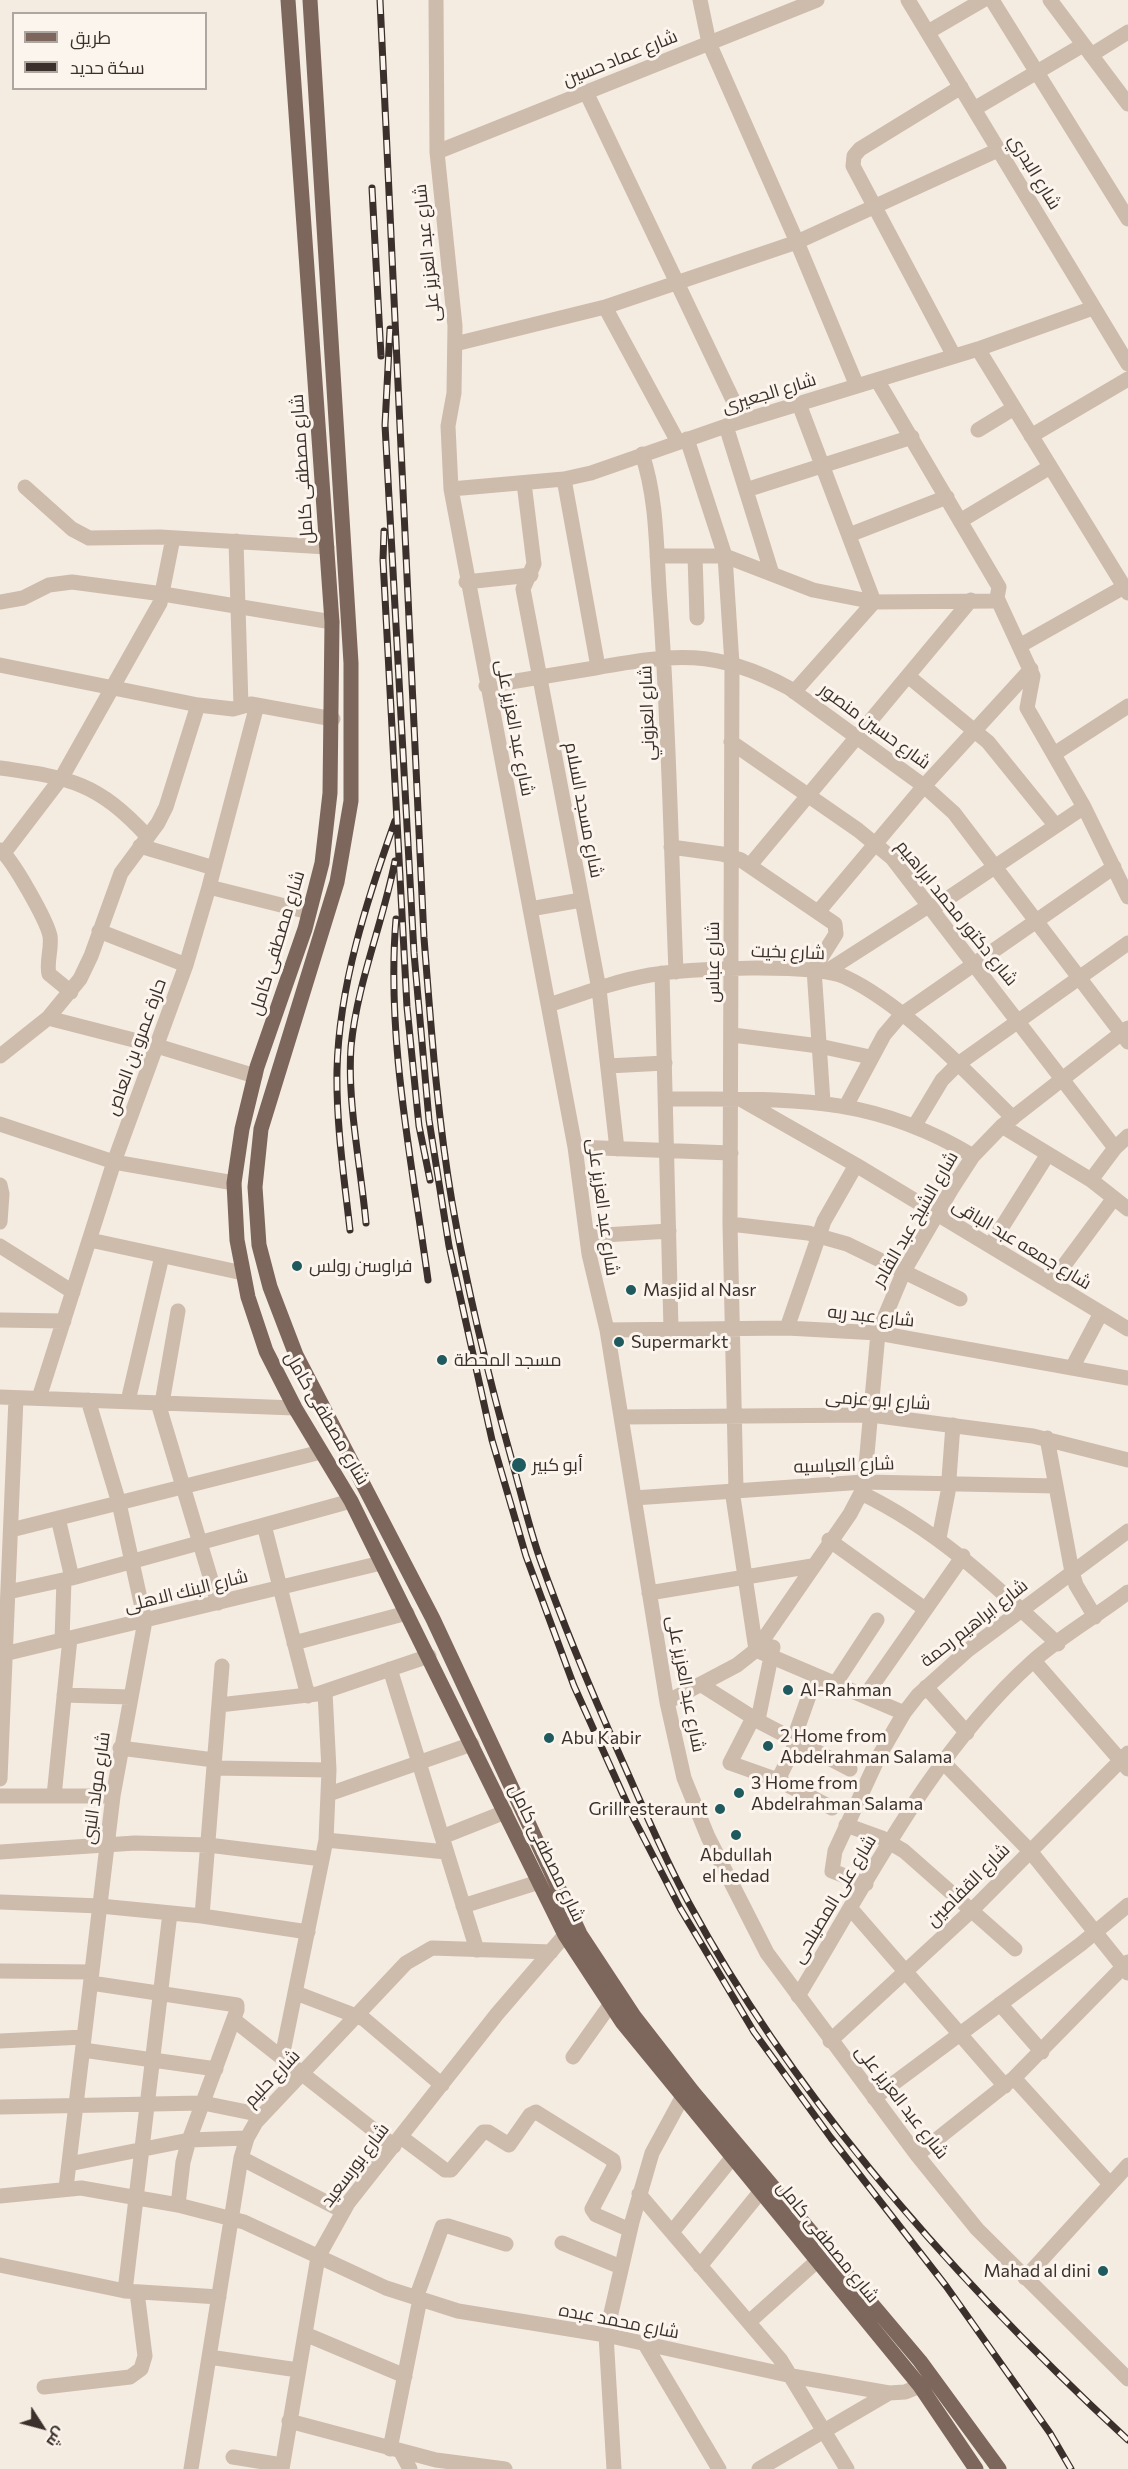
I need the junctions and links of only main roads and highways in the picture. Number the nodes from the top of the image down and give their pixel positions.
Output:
1 (288, 0) edge
2 (310, 0) edge
3 (313, 59) junction
4 (291, 62) junction
5 (322, 204) junction
6 (301, 205) junction
7 (327, 289) junction
8 (308, 292) junction
9 (337, 465) junction
10 (321, 467) junction
11 (972, 2467) edge
12 (999, 2469) edge

1 - 4 main road, شارع مصطفى كامل
2 - 3 main road, شارع مصطفى كامل
3 - 4 main road
3 - 5 main road, شارع مصطفى كامل
4 - 6 main road, شارع مصطفى كامل
5 - 6 main road
5 - 7 main road, شارع مصطفى كامل
6 - 8 main road, شارع مصطفى كامل
7 - 8 main road
7 - 9 main road, شارع مصطفى كامل
8 - 10 main road, شارع مصطفى كامل
9 - 10 main road
9 - 12 main road, شارع مصطفى كامل
10 - 11 main road, شارع مصطفى كامل

